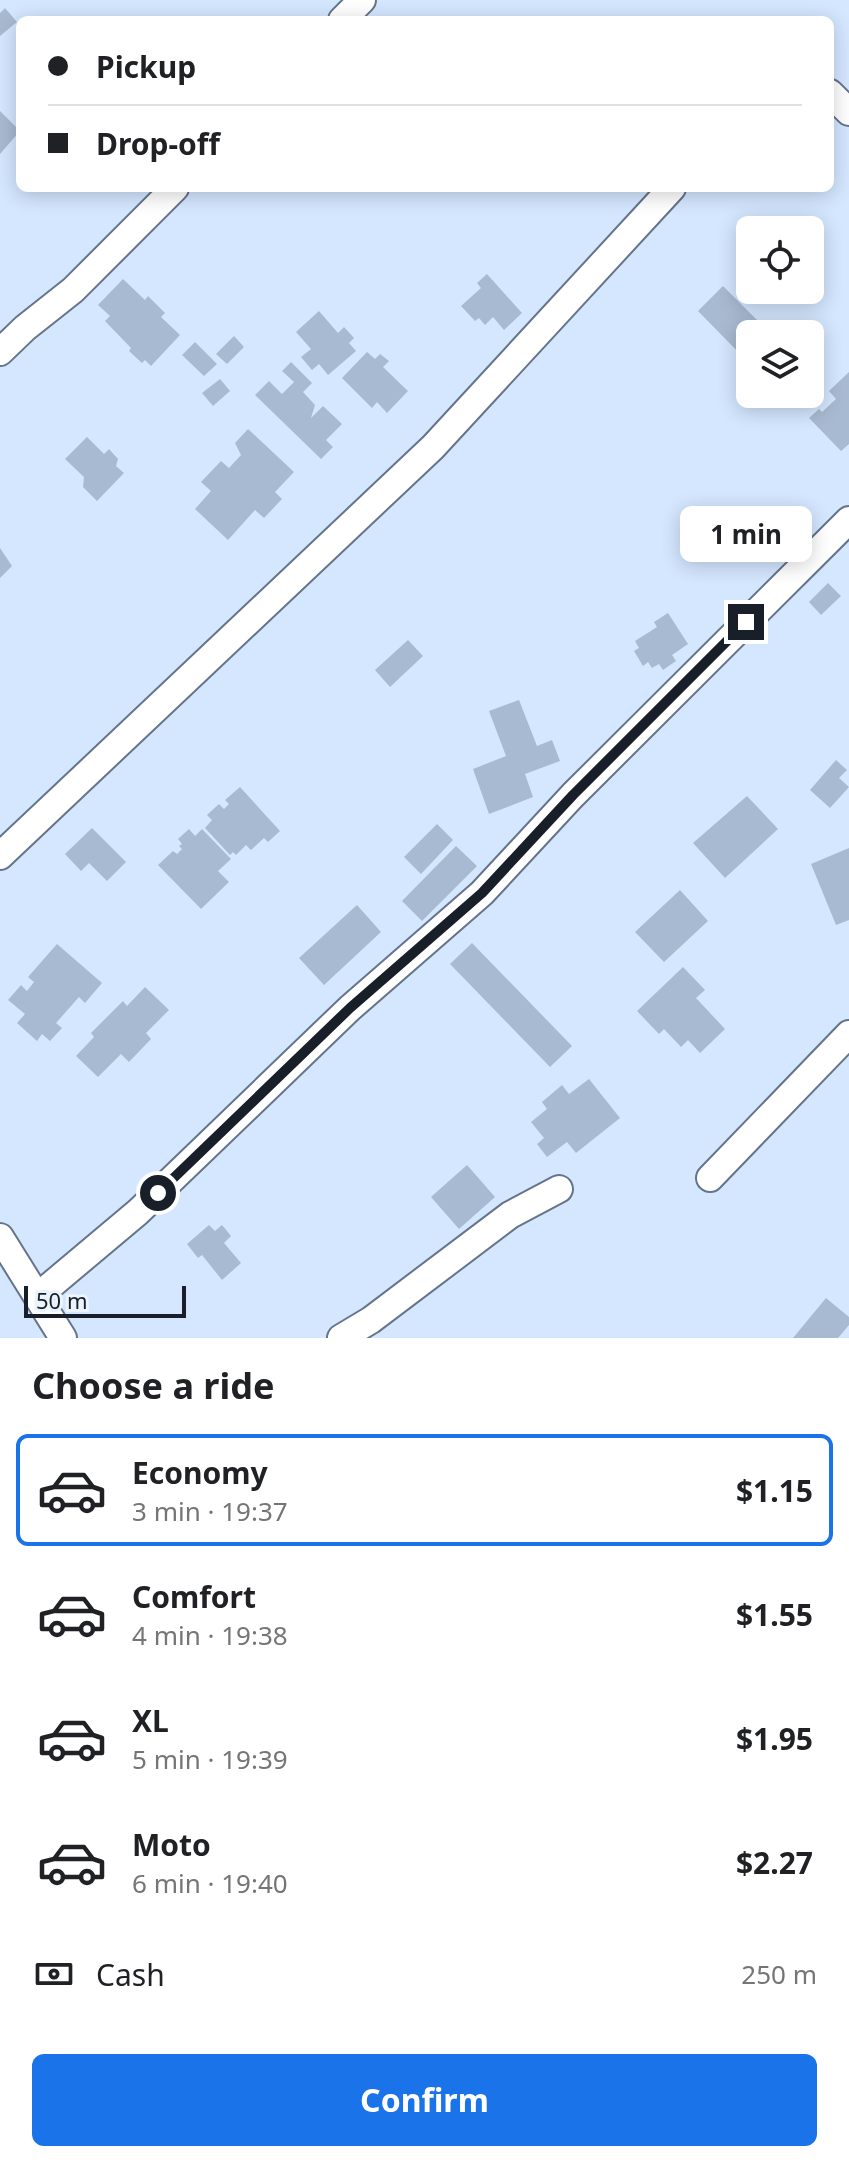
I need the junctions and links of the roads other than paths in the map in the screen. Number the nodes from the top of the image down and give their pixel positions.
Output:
1 (362, 0) edge
2 (346, 16) edge
3 (834, 97) edge
4 (849, 112) edge
5 (171, 192) edge
6 (668, 192) edge
7 (0, 352) edge
8 (849, 520) edge
9 (0, 856) edge
10 (849, 1034) edge
11 (710, 1178) dead end
12 (559, 1189) dead end
13 (0, 1237) edge
14 (38, 1296) junction
15 (63, 1338) edge
16 (341, 1338) edge

1 - 2 street
3 - 4 street
5 - 7 street
6 - 9 street
8 - 14 street
10 - 11 street
12 - 16 street
13 - 14 street
14 - 15 street

